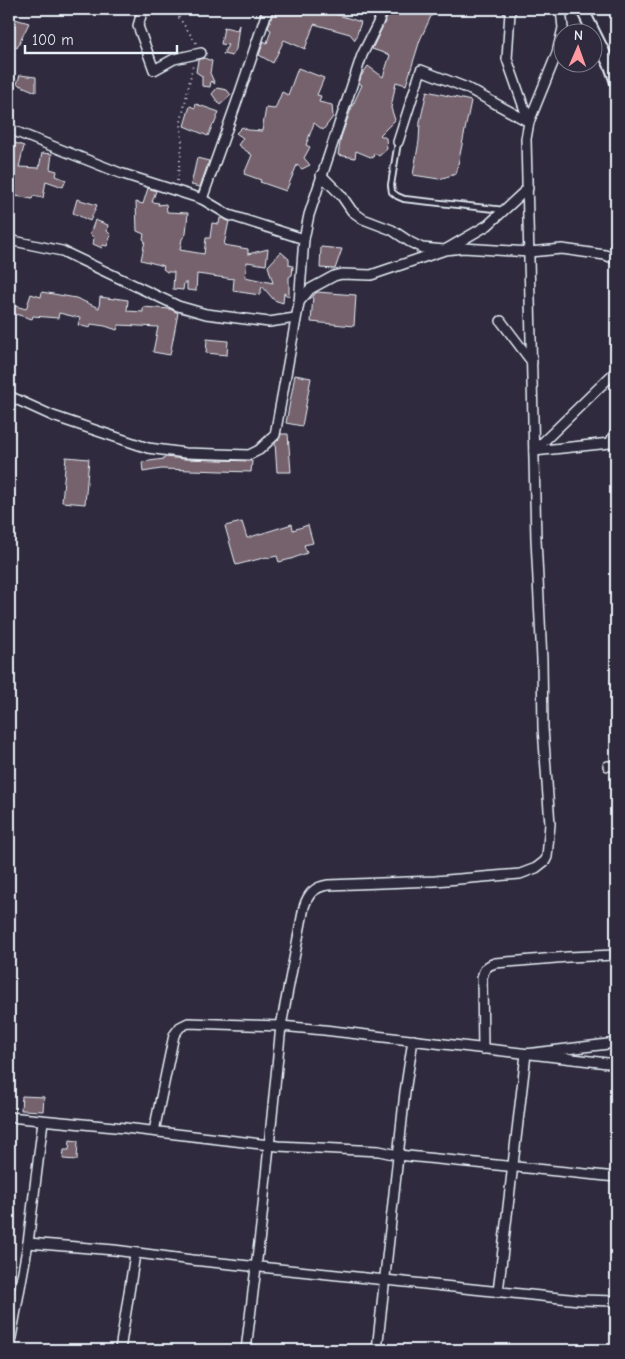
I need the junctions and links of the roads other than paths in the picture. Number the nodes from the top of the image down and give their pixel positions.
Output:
1 (143, 9) edge
2 (268, 9) edge
3 (383, 9) edge
4 (508, 9) edge
5 (561, 9) edge
6 (582, 9) edge
7 (201, 53) road end
8 (616, 81) edge
9 (529, 122) junction
10 (9, 129) edge
11 (398, 142) joint
12 (321, 175) junction
13 (528, 188) junction
14 (202, 199) junction
15 (506, 210) junction
16 (304, 239) junction
17 (9, 240) edge
18 (445, 250) junction
19 (529, 252) junction
20 (616, 259) edge
21 (299, 303) junction
22 (295, 318) junction
23 (501, 321) dead end
24 (532, 362) junction
25 (616, 371) edge
26 (9, 396) edge
27 (616, 431) edge
28 (534, 451) junction
29 (616, 956) edge
30 (281, 1026) junction
31 (413, 1040) junction
32 (616, 1043) edge
33 (483, 1049) junction
34 (526, 1054) junction
35 (616, 1064) edge
36 (9, 1117) edge
37 (44, 1121) junction
38 (154, 1131) junction
39 (268, 1145) junction
40 (398, 1155) junction
41 (513, 1166) junction
42 (616, 1177) edge
43 (28, 1242) junction
44 (135, 1254) junction
45 (255, 1267) junction
46 (385, 1280) junction
47 (498, 1292) junction
48 (616, 1301) edge
49 (9, 1349) edge
50 (120, 1350) edge
51 (246, 1350) edge
52 (377, 1350) edge

1 - 7 street
2 - 14 street
3 - 12 street
4 - 9 street
5 - 9 street
6 - 8 street
9 - 11 street
9 - 13 street
10 - 14 street
11 - 15 lane
12 - 16 street
12 - 18 street
13 - 15 street
13 - 19 street
14 - 16 street
15 - 18 street
16 - 21 street
17 - 22 street
18 - 19 street
18 - 21 street
19 - 20 street
19 - 24 street
21 - 22 street
22 - 26 street
23 - 24 street
24 - 28 street
25 - 28 street
27 - 28 street
28 - 30 street
29 - 33 street
30 - 31 street
30 - 38 street
30 - 39 street
31 - 33 street
31 - 40 street
32 - 34 street
33 - 34 street
34 - 35 street
34 - 41 street
36 - 37 street
37 - 38 street
37 - 43 street
38 - 39 street
39 - 40 street
39 - 45 street
40 - 41 street
40 - 46 street
41 - 42 street
41 - 47 street
43 - 44 street
43 - 49 street
44 - 45 street
44 - 50 street
45 - 46 street
45 - 51 street
46 - 47 street
46 - 52 street
47 - 48 street

